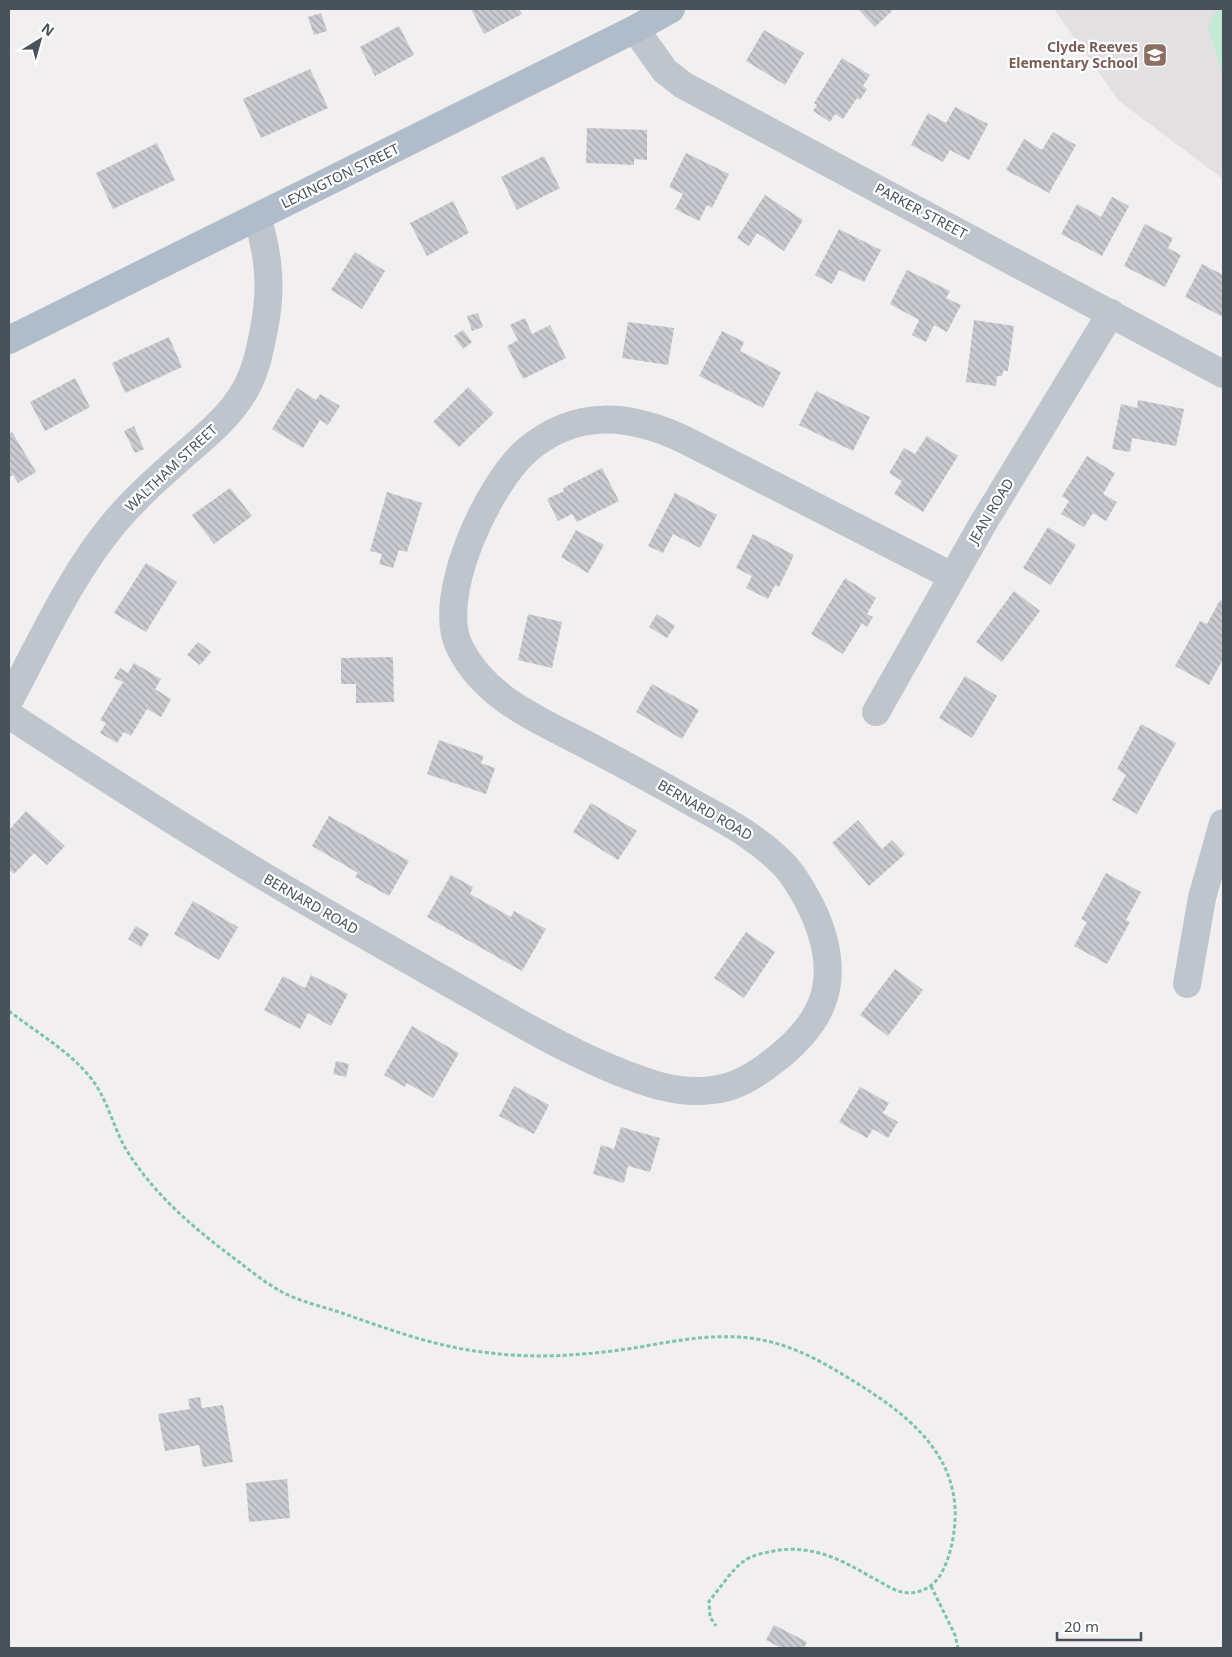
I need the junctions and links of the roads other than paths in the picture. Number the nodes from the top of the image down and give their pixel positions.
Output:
1 (671, 9) edge
2 (635, 29) junction
3 (257, 217) junction
4 (1111, 313) junction
5 (9, 340) edge
6 (1223, 374) edge
7 (952, 576) junction
8 (9, 701) edge
9 (876, 712) dead end
10 (9, 715) edge
11 (1223, 823) edge
12 (1187, 984) dead end

1 - 2 main road, LEXINGTON STREET
2 - 3 main road, LEXINGTON STREET
2 - 4 street, PARKER STREET
3 - 5 main road, LEXINGTON STREET
3 - 8 street, WALTHAM STREET
4 - 6 street, PARKER STREET
4 - 7 street, JEAN ROAD
7 - 9 street, JEAN ROAD
7 - 10 street, BERNARD ROAD
11 - 12 street

